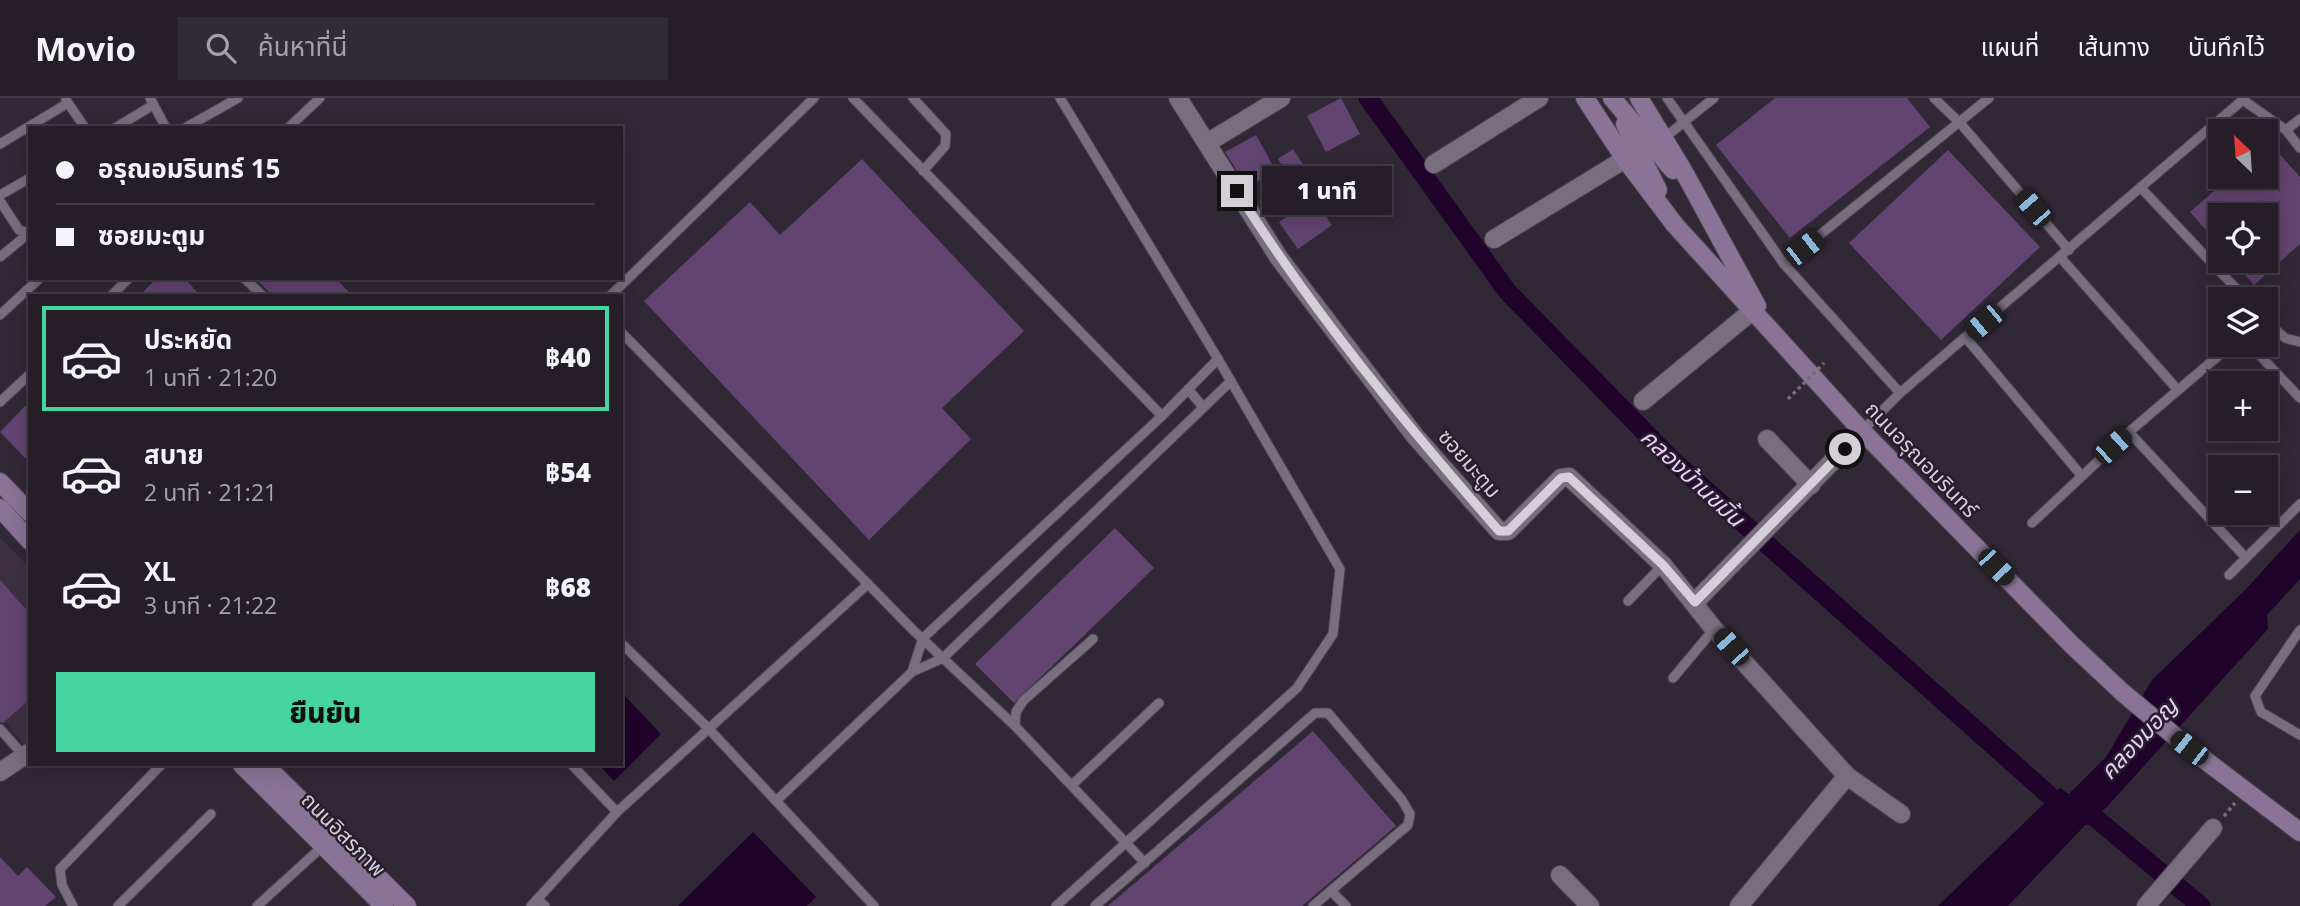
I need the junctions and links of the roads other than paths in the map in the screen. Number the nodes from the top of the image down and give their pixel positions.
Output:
1 (238, 98) edge
2 (320, 98) edge
3 (814, 98) edge
4 (853, 98) edge
5 (913, 98) edge
6 (1060, 98) edge
7 (1178, 98) edge
8 (1281, 98) edge
9 (1539, 98) edge
10 (1585, 98) edge
11 (1612, 98) edge
12 (1639, 98) edge
13 (1667, 98) edge
14 (1714, 98) edge
15 (1934, 98) edge
16 (1989, 98) edge
17 (2244, 99) edge
18 (66, 100) edge
19 (152, 102) edge
20 (2300, 118) edge
21 (1685, 120) junction
22 (1960, 123) junction
23 (84, 126) edge
24 (118, 126) edge
25 (165, 126) edge
26 (189, 126) edge
27 (290, 126) edge
28 (2286, 130) junction
29 (1664, 138) junction
30 (1207, 143) junction
31 (0, 144) edge
32 (2300, 148) edge
33 (1625, 159) junction
34 (1434, 164) dead end
35 (923, 171) junction
36 (28, 179) edge
37 (2141, 188) junction
38 (0, 195) edge
39 (0, 201) edge
40 (1703, 207) junction
41 (1675, 225) junction
42 (28, 234) edge
43 (28, 235) edge
44 (1494, 239) dead end
45 (2070, 250) junction
46 (0, 257) edge
47 (2060, 257) junction
48 (1784, 264) junction
49 (38, 280) edge
50 (127, 280) edge
51 (246, 280) edge
52 (2235, 287) edge
53 (113, 294) edge
54 (260, 294) edge
55 (612, 294) edge
56 (1752, 311) junction
57 (0, 315) edge
58 (1771, 330) junction
59 (2278, 332) edge
60 (623, 334) edge
61 (1966, 338) junction
62 (2300, 342) edge
63 (2216, 357) edge
64 (2261, 357) edge
65 (1218, 359) junction
66 (28, 376) edge
67 (1231, 381) junction
68 (1188, 389) junction
69 (2177, 389) junction
70 (1900, 393) junction
71 (2300, 398) edge
72 (1643, 401) dead end
73 (0, 402) edge
74 (1203, 407) junction
75 (1162, 416) junction
76 (1862, 431) junction
77 (2129, 432) junction
78 (1767, 439) dead end
79 (2081, 475) junction
80 (0, 482) edge
81 (1811, 485) junction
82 (2300, 504) edge
83 (0, 508) edge
84 (28, 511) edge
85 (2032, 523) dead end
86 (28, 539) edge
87 (2246, 558) junction
88 (1663, 565) junction
89 (2229, 575) dead end
90 (868, 584) junction
91 (1628, 601) dead end
92 (1695, 602) junction
93 (1714, 629) junction
94 (2300, 630) edge
95 (923, 638) junction
96 (1093, 639) dead end
97 (623, 645) edge
98 (943, 658) junction
99 (912, 672) junction
100 (1672, 678) dead end
101 (1159, 703) dead end
102 (1015, 726) junction
103 (708, 728) junction
104 (0, 729) edge
105 (2300, 735) edge
106 (27, 754) edge
107 (160, 766) edge
108 (243, 766) edge
109 (266, 766) edge
110 (573, 766) edge
111 (0, 772) edge
112 (1847, 776) junction
113 (1072, 785) junction
114 (776, 801) junction
115 (617, 812) junction
116 (211, 814) dead end
117 (1901, 814) dead end
118 (2213, 828) road end
119 (2300, 832) edge
120 (1126, 841) junction
121 (323, 846) junction
122 (1145, 863) junction
123 (1560, 875) dead end
124 (1331, 891) junction
125 (532, 904) edge
126 (73, 906) edge
127 (118, 906) edge
128 (257, 906) edge
129 (384, 906) edge
130 (407, 906) edge
131 (545, 906) edge
132 (874, 906) edge
133 (1055, 906) edge
134 (1096, 906) edge
135 (1313, 906) edge
136 (1346, 906) edge
137 (1590, 906) edge
138 (1739, 906) edge
139 (2146, 906) edge

1 - 26 lane
2 - 27 lane
3 - 55 lane
4 - 35 lane
5 - 35 lane
6 - 65 lane
7 - 30 street, ซอยมะตูม
8 - 30 street
9 - 34 street
10 - 33 main road, ถนนอรุณอมรินทร์
11 - 40 main road
11 - 41 main road
12 - 29 main road, ถนนอรุณอมรินทร์
13 - 21 lane
14 - 21 lane
15 - 22 lane
16 - 22 lane
17 - 28 lane
17 - 37 lane
18 - 23 lane
18 - 31 lane
19 - 24 lane
19 - 25 lane
20 - 28 lane
21 - 29 lane
21 - 48 lane
22 - 45 lane
22 - 48 lane
28 - 32 lane
29 - 40 main road, ถนนอรุณอมรินทร์
30 - 88 street, ซอยมะตูม
33 - 41 main road, ถนนอรุณอมรินทร์
33 - 44 street
35 - 75 lane
36 - 38 lane
37 - 45 lane
37 - 52 lane
39 - 42 lane
40 - 58 main road, ถนนอรุณอมรินทร์
41 - 56 main road, ถนนอรุณอมรินทร์
43 - 46 lane
45 - 47 lane
47 - 61 lane
47 - 69 lane
48 - 70 lane
49 - 57 lane
50 - 53 lane
51 - 54 lane
56 - 58 main road, ถนนอรุณอมรินทร์
56 - 72 street
58 - 76 main road, ถนนอรุณอมรินทร์
59 - 62 lane
60 - 90 lane
61 - 70 lane
61 - 79 lane
63 - 69 lane
64 - 71 lane
65 - 67 lane
65 - 68 lane
66 - 73 lane
67 - 74 lane
67 - 120 lane
68 - 74 lane
68 - 75 lane
69 - 77 lane
70 - 76 lane
74 - 98 lane
75 - 95 lane
76 - 81 street
76 - 119 main road, ถนนอรุณอมรินทร์
77 - 79 lane
77 - 87 lane
78 - 81 street
79 - 85 lane
80 - 84 main road
81 - 92 street
82 - 87 lane
83 - 86 main road
87 - 89 lane
88 - 91 lane
88 - 92 street, ซอยมะตูม
90 - 95 lane
90 - 103 lane
92 - 93 street, ซอยมะตูม
93 - 100 lane
93 - 112 street, ซอยมะตูม
94 - 105 lane
95 - 98 lane
95 - 99 lane
96 - 102 lane
97 - 103 lane
98 - 99 lane
98 - 102 lane
99 - 114 lane
101 - 113 lane
102 - 113 lane
103 - 114 lane
103 - 115 lane
104 - 106 lane
106 - 111 street
107 - 126 lane
108 - 121 main road, ถนนอิสรภาพ
109 - 130 main road
110 - 115 lane
112 - 117 street, ซอยมะตูม
112 - 138 street
113 - 120 lane
114 - 132 lane
115 - 125 lane
116 - 127 lane
118 - 139 street
120 - 122 lane
120 - 133 lane
121 - 128 lane
121 - 129 main road, ถนนอิสรภาพ
122 - 124 lane
122 - 134 lane
123 - 137 street
124 - 135 lane
124 - 136 lane
125 - 131 lane

